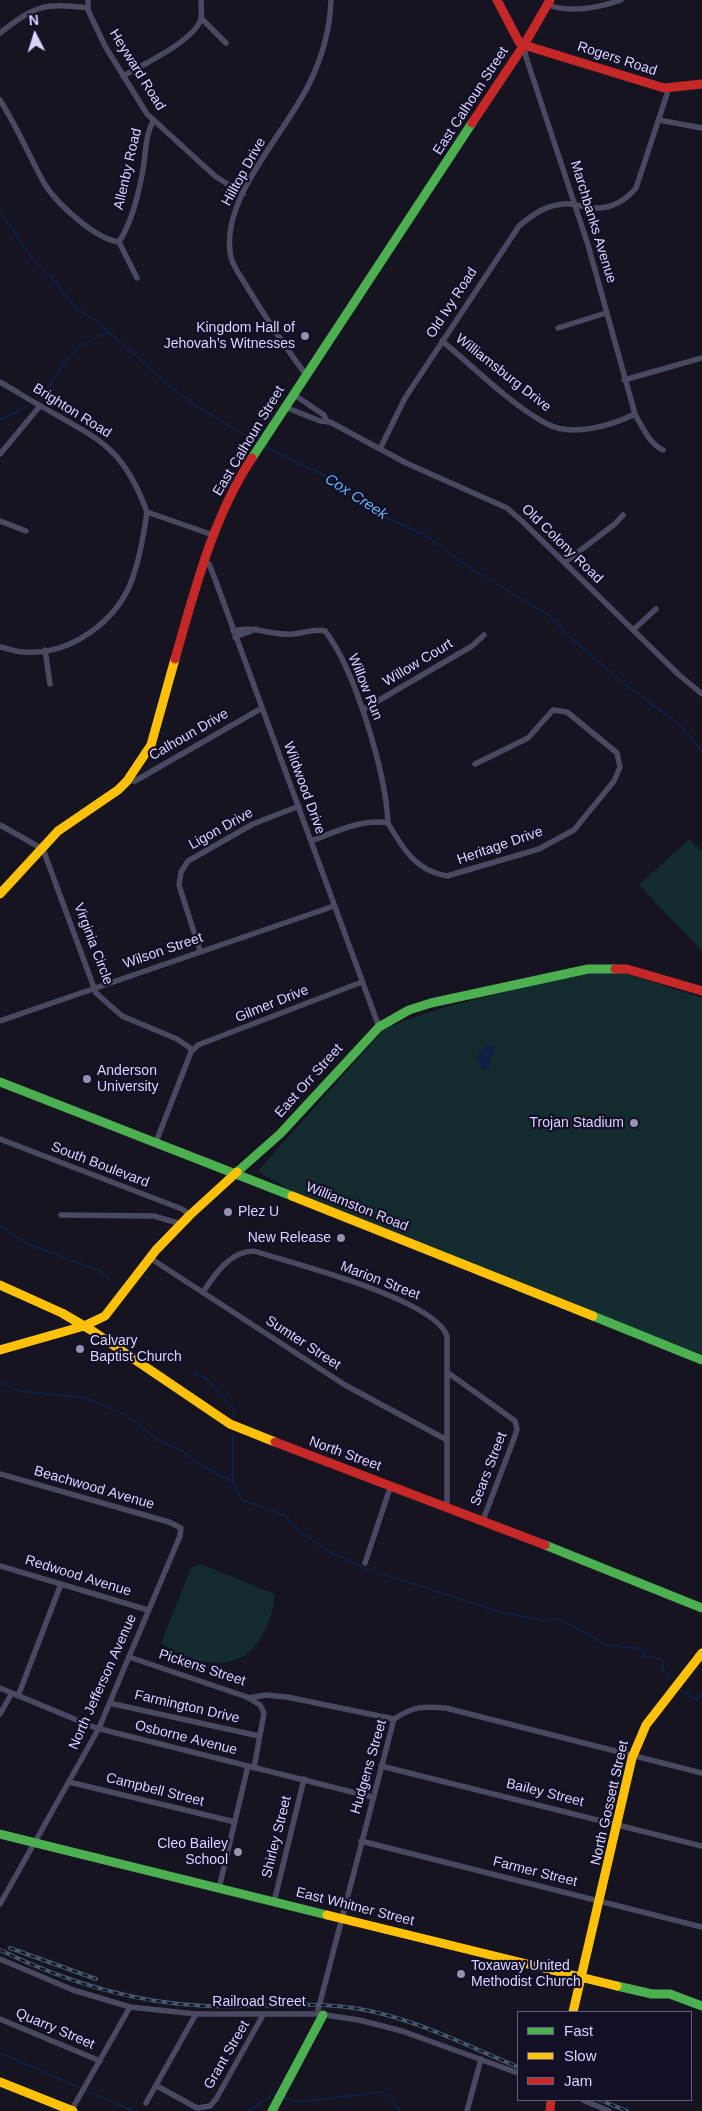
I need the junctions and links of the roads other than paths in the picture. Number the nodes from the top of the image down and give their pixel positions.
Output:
1 (88, 0) edge
2 (201, 0) edge
3 (331, 0) edge
4 (497, 0) edge
5 (621, 0) edge
6 (549, 2) edge
7 (88, 8) junction
8 (201, 18) junction
9 (0, 33) edge
10 (226, 43) dead end
11 (524, 45) junction
12 (123, 76) junction
13 (702, 84) edge
14 (670, 88) junction
15 (0, 100) edge
16 (153, 120) junction
17 (660, 120) junction
18 (702, 128) edge
19 (243, 194) junction
20 (574, 204) junction
21 (119, 242) junction
22 (137, 278) dead end
23 (606, 313) junction
24 (558, 328) dead end
25 (442, 341) junction
26 (702, 358) edge
27 (306, 376) junction
28 (624, 380) junction
29 (0, 382) edge
30 (293, 394) junction
31 (40, 406) junction
32 (285, 407) junction
33 (635, 414) junction
34 (327, 422) junction
35 (380, 449) junction
36 (663, 450) dead end
37 (0, 454) edge
38 (146, 512) junction
39 (623, 515) dead end
40 (0, 521) edge
41 (26, 530) dead end
42 (213, 535) junction
43 (203, 561) junction
44 (564, 562) junction
45 (656, 609) dead end
46 (634, 630) junction
47 (234, 634) junction
48 (484, 635) dead end
49 (0, 647) edge
50 (45, 650) junction
51 (50, 684) dead end
52 (702, 694) edge
53 (262, 708) junction
54 (364, 709) junction
55 (475, 764) dead end
56 (127, 781) junction
57 (299, 806) junction
58 (388, 823) junction
59 (0, 825) edge
60 (311, 841) junction
61 (41, 848) junction
62 (0, 894) edge
63 (334, 906) junction
64 (200, 951) junction
65 (362, 982) junction
66 (95, 988) junction
67 (702, 991) edge
68 (0, 1022) edge
69 (379, 1026) junction
70 (193, 1050) junction
71 (0, 1082) edge
72 (0, 1139) edge
73 (156, 1142) junction
74 (237, 1174) junction
75 (61, 1215) dead end
76 (190, 1215) junction
77 (181, 1224) junction
78 (150, 1258) junction
79 (0, 1285) edge
80 (203, 1292) junction
81 (84, 1326) junction
82 (0, 1350) edge
83 (702, 1360) edge
84 (447, 1372) junction
85 (447, 1440) junction
86 (0, 1474) edge
87 (391, 1485) junction
88 (447, 1506) junction
89 (483, 1520) junction
90 (180, 1528) joint
91 (365, 1563) dead end
92 (0, 1566) edge
93 (61, 1584) junction
94 (702, 1608) edge
95 (148, 1610) junction
96 (702, 1653) edge
97 (129, 1657) junction
98 (0, 1688) edge
99 (12, 1693) junction
100 (18, 1696) junction
101 (248, 1698) junction
102 (109, 1703) junction
103 (0, 1714) edge
104 (394, 1719) junction
105 (99, 1728) junction
106 (259, 1736) junction
107 (634, 1755) junction
108 (381, 1766) junction
109 (251, 1767) junction
110 (702, 1773) edge
111 (304, 1779) junction
112 (70, 1782) junction
113 (372, 1797) junction
114 (234, 1822) junction
115 (618, 1824) junction
116 (0, 1834) edge
117 (361, 1841) junction
118 (36, 1843) junction
119 (702, 1846) edge
120 (219, 1888) junction
121 (600, 1901) junction
122 (274, 1902) junction
123 (0, 1904) edge
124 (342, 1917) junction
125 (702, 1927) edge
126 (0, 1959) edge
127 (582, 1978) junction
128 (702, 2006) edge
129 (130, 2007) junction
130 (573, 2011) edge
131 (196, 2014) junction
132 (320, 2014) junction
133 (264, 2015) junction
134 (0, 2019) edge
135 (481, 2059) junction
136 (100, 2061) junction
137 (517, 2073) edge
138 (0, 2082) edge
139 (157, 2086) junction
140 (585, 2101) edge
141 (146, 2103) dead end
142 (72, 2111) edge
143 (273, 2111) edge
144 (467, 2111) edge
145 (609, 2111) edge

1 - 7 street, Heyward Road
2 - 8 street
3 - 19 street, Hilltop Drive
4 - 11 street, Marchbanks Avenue
5 - 6 street
6 - 11 street, East Calhoun Street
7 - 9 street
7 - 12 street, Heyward Road
8 - 10 street
8 - 12 street
11 - 14 street, Rogers Road
11 - 20 street, Marchbanks Avenue
11 - 27 street, East Calhoun Street
12 - 16 street, Heyward Road
13 - 14 street, Rogers Road
14 - 17 street, Old Ivy Road
15 - 21 street
16 - 19 street, Heyward Road
16 - 21 street, Allenby Road
17 - 18 street
17 - 20 street, Old Ivy Road
19 - 27 street, Hilltop Drive
20 - 23 street, Marchbanks Avenue
20 - 25 street, Old Ivy Road
21 - 22 street
23 - 24 street
23 - 28 street, Marchbanks Avenue
25 - 33 street, Williamsburg Drive
25 - 35 street, Old Ivy Road
26 - 28 street
27 - 30 street, East Calhoun Street
28 - 33 street, Marchbanks Avenue
29 - 31 street, Brighton Road
30 - 32 street, East Calhoun Street
30 - 34 street, Old Colony Road
31 - 37 street
31 - 38 street, Brighton Road
32 - 34 street, Old Colony Road
32 - 42 street, East Calhoun Street
33 - 36 street, Marchbanks Avenue
34 - 35 street, Old Colony Road
35 - 44 street, Old Colony Road
38 - 42 street
38 - 50 street
39 - 44 street
40 - 41 street
42 - 43 street, East Calhoun Street
43 - 47 street, Wildwood Drive
43 - 56 street, East Calhoun Street
44 - 46 street, Old Colony Road
45 - 46 street
46 - 52 street, Old Colony Road
47 - 53 street, Wildwood Drive
47 - 54 street, Willow Run
48 - 54 street, Willow Court
49 - 50 street
50 - 51 street
53 - 56 street, Calhoun Drive
53 - 57 street, Wildwood Drive
54 - 58 street, Willow Run
55 - 58 street, Heritage Drive
56 - 61 street, East Calhoun Street
57 - 60 street, Wildwood Drive
57 - 64 street, Ligon Drive
58 - 60 street
59 - 61 street
60 - 63 street, Wildwood Drive
61 - 62 street, East Calhoun Street
61 - 66 street, Virginia Circle
63 - 64 street, Wilson Street
63 - 65 street, Wildwood Drive
64 - 66 street, Wilson Street
65 - 69 street, Wildwood Drive
65 - 70 street, Gilmer Drive
66 - 68 street, Wilson Street
66 - 70 street, Virginia Circle
67 - 69 street, East Orr Street
69 - 74 street, East Orr Street
70 - 73 street
71 - 73 street, Williamston Road
72 - 76 street, South Boulevard
73 - 74 street, Williamston Road
74 - 76 street, East Orr Street
74 - 83 street, Williamston Road
75 - 77 street
76 - 77 street, East Orr Street
77 - 78 street, East Orr Street
78 - 80 street, Sumter Street
78 - 81 street, East Orr Street
79 - 81 street, North Street
80 - 84 street, Marion Street
80 - 85 street, Sumter Street
81 - 82 street, East Orr Street
81 - 87 street, North Street
84 - 85 street, Marion Street
84 - 89 street, Sears Street
85 - 88 street, Marion Street
86 - 90 street, Beachwood Avenue
87 - 88 street, North Street
87 - 91 street
88 - 89 street, North Street
89 - 94 street, North Street
90 - 95 street, North Jefferson Avenue
92 - 93 street, Redwood Avenue
93 - 95 street, Redwood Avenue
93 - 100 street
95 - 97 street, North Jefferson Avenue
96 - 107 street, North Gossett Street
97 - 101 street, Pickens Street
97 - 102 street, North Jefferson Avenue
98 - 99 street, Osborne Avenue
99 - 100 street, Osborne Avenue
99 - 103 street
100 - 105 street, Osborne Avenue
101 - 104 street
101 - 106 street, Pickens Street
102 - 105 street, North Jefferson Avenue
102 - 106 street, Farmington Drive
104 - 107 street, Hudgens Street
104 - 108 street, Hudgens Street
105 - 109 street, Osborne Avenue
105 - 112 street, North Jefferson Avenue
106 - 109 street, Pickens Street
107 - 110 street, Hudgens Street
107 - 115 street, North Gossett Street
108 - 113 street, Hudgens Street
108 - 115 street, Bailey Street
109 - 111 street, Osborne Avenue
109 - 114 street, Pickens Street
111 - 113 street, Osborne Avenue
111 - 122 street, Shirley Street
112 - 114 street, Campbell Street
112 - 118 street, North Jefferson Avenue
113 - 117 street, Hudgens Street
114 - 120 street, Pickens Street
115 - 119 street, Bailey Street
115 - 121 street, North Gossett Street
116 - 118 street, East Whitner Street
117 - 121 street, Farmer Street
117 - 124 street, Hudgens Street
118 - 120 street, East Whitner Street
118 - 123 street, North Jefferson Avenue
120 - 122 street, East Whitner Street
121 - 125 street, Farmer Street
121 - 127 street, North Gossett Street
122 - 124 street, East Whitner Street
124 - 127 street, East Whitner Street
124 - 132 street, Hudgens Street
126 - 129 street, Railroad Street
127 - 128 street, East Whitner Street
127 - 130 street, North Gossett Street
129 - 131 street, Railroad Street
129 - 136 street
131 - 133 street, Railroad Street
131 - 139 street
132 - 133 street, Railroad Street
132 - 135 street, Railroad Street
132 - 143 street
133 - 139 street, Grant Street
134 - 136 street, Quarry Street
135 - 137 street, Railroad Street
135 - 144 street
136 - 142 street
138 - 142 street
139 - 141 street
140 - 145 street

